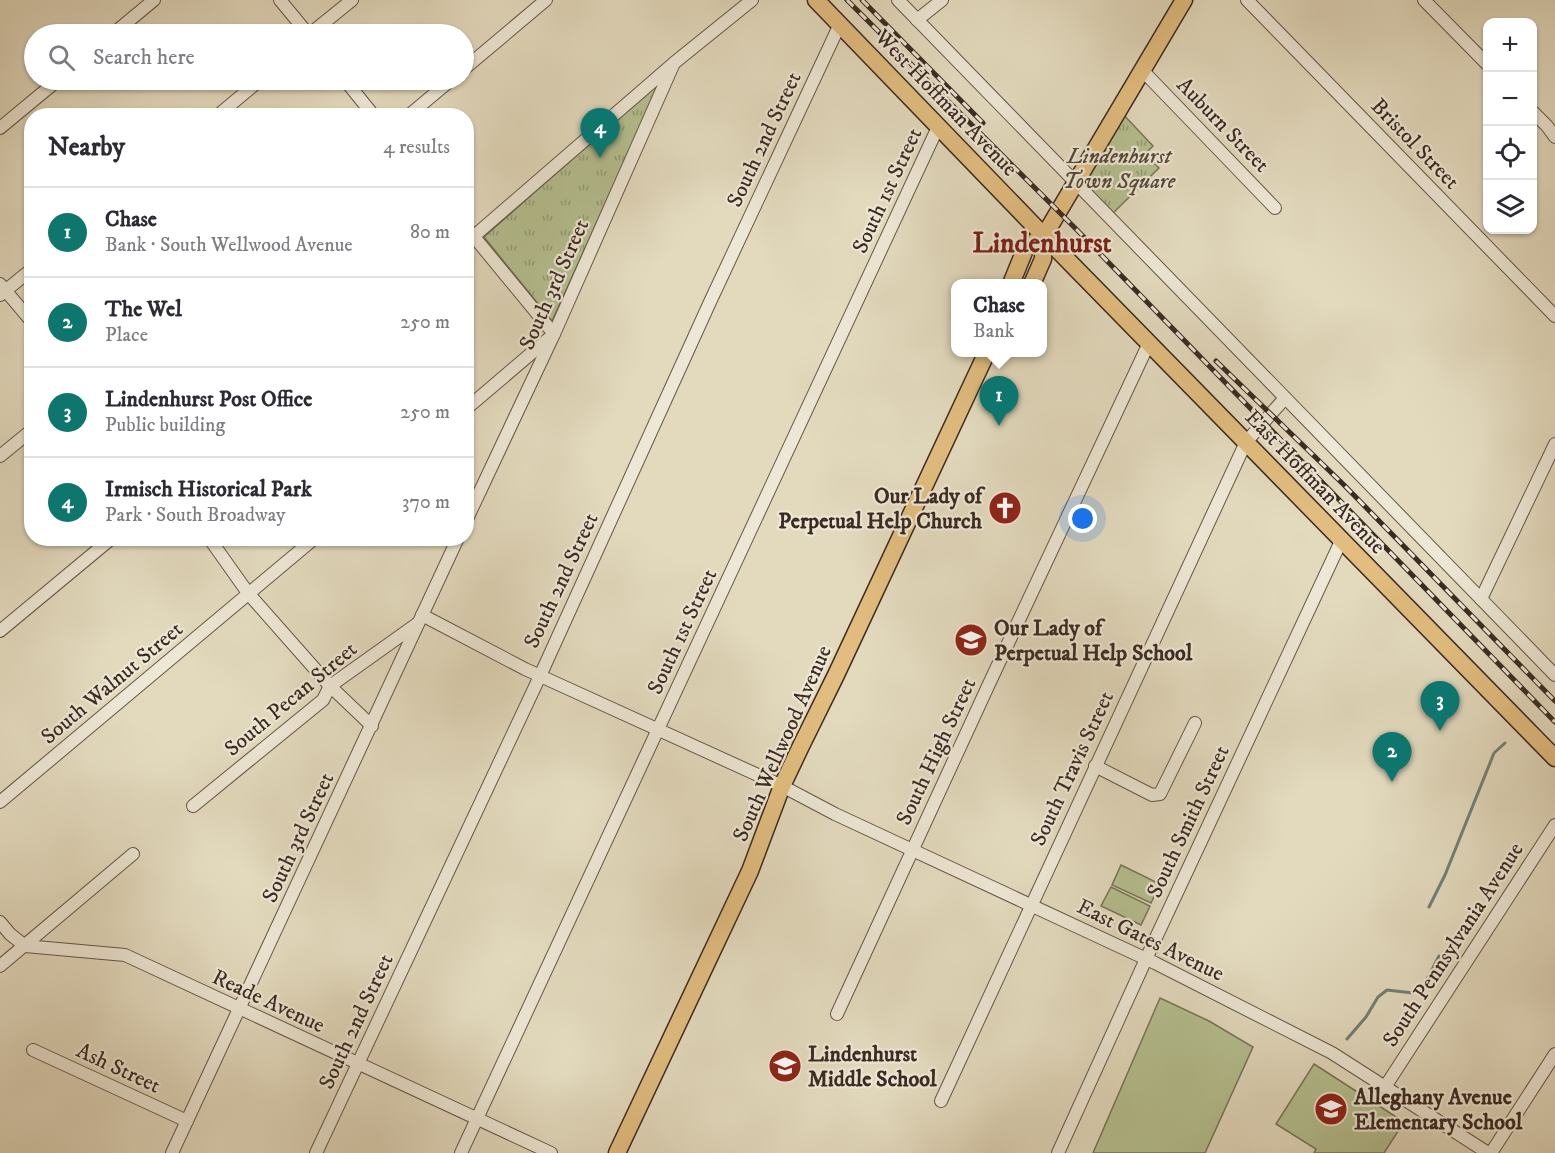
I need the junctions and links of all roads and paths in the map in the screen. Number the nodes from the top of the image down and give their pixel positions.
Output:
1 (154, 0) edge
2 (280, 0) edge
3 (352, 0) edge
4 (546, 0) edge
5 (752, 0) edge
6 (816, 0) edge
7 (898, 0) edge
8 (942, 0) edge
9 (1184, 0) edge
10 (1247, 0) edge
11 (1424, 0) edge
12 (917, 20) junction
13 (125, 24) edge
14 (300, 24) edge
15 (322, 24) edge
16 (840, 24) junction
17 (1483, 60) edge
18 (474, 61) edge
19 (674, 63) junction
20 (1143, 71) junction
21 (46, 90) edge
22 (249, 90) edge
23 (353, 90) edge
24 (439, 90) edge
25 (24, 108) edge
26 (24, 108) edge
27 (227, 108) edge
28 (368, 108) edge
29 (418, 108) edge
30 (1537, 115) edge
31 (938, 127) junction
32 (0, 128) edge
33 (1552, 132) edge
34 (1076, 183) junction
35 (1275, 208) dead end
36 (474, 231) edge
37 (1044, 236) junction
38 (474, 241) edge
39 (24, 275) edge
40 (1013, 279) edge
41 (1034, 279) edge
42 (2, 290) edge
43 (24, 313) edge
44 (1555, 316) edge
45 (554, 334) junction
46 (1149, 343) junction
47 (985, 357) edge
48 (1285, 398) junction
49 (474, 402) edge
50 (24, 436) edge
51 (1246, 442) junction
52 (1555, 444) edge
53 (0, 456) edge
54 (474, 504) edge
55 (1342, 539) junction
56 (102, 546) edge
57 (215, 546) edge
58 (306, 546) edge
59 (454, 546) edge
60 (248, 593) junction
61 (1481, 599) junction
62 (419, 620) junction
63 (0, 631) edge
64 (1555, 675) edge
65 (540, 676) junction
66 (330, 687) junction
67 (1195, 723) dead end
68 (372, 726) junction
69 (658, 731) junction
70 (1555, 758) edge
71 (1095, 766) junction
72 (782, 786) junction
73 (0, 802) edge
74 (192, 806) dead end
75 (1555, 825) edge
76 (913, 849) junction
77 (133, 854) dead end
78 (1032, 904) junction
79 (0, 922) edge
80 (25, 946) junction
81 (1146, 959) junction
82 (0, 966) edge
83 (239, 1009) junction
84 (837, 1014) dead end
85 (33, 1050) dead end
86 (1555, 1054) edge
87 (358, 1065) junction
88 (1385, 1087) junction
89 (941, 1101) dead end
90 (477, 1120) junction
91 (187, 1121) junction
92 (172, 1153) edge
93 (316, 1153) edge
94 (462, 1153) edge
95 (551, 1153) edge
96 (617, 1153) edge
97 (1058, 1153) edge
98 (1490, 1153) edge

1 - 13 street
2 - 14 street
3 - 15 street
4 - 18 street
5 - 19 street
6 - 16 main road, West Hoffman Avenue
7 - 12 street, West Hoffman Avenue
8 - 12 street
9 - 20 main road
10 - 44 street, Bristol Street
11 - 17 street
12 - 34 street, West Hoffman Avenue
16 - 31 main road, West Hoffman Avenue
16 - 65 street, South 2nd Street
19 - 36 street
19 - 45 street, South 3rd Street
20 - 34 main road
20 - 35 street, Auburn Street
21 - 25 street
22 - 27 street
23 - 28 street
24 - 29 street
26 - 32 street
30 - 33 street
31 - 37 main road, West Hoffman Avenue
31 - 69 street, South 1st Street
34 - 37 main road
34 - 48 street, East Hoffman Avenue
37 - 40 main road
37 - 41 main road
37 - 46 main road, East Hoffman Avenue
38 - 45 street
39 - 42 street
42 - 43 street
45 - 49 street
45 - 54 street, South 3rd Street
46 - 51 main road, East Hoffman Avenue
46 - 76 street, South High Street
47 - 72 main road, South Wellwood Avenue
48 - 51 street, South Travis Street
48 - 61 street, East Hoffman Avenue
50 - 53 street
51 - 55 main road, East Hoffman Avenue
51 - 71 street, South Travis Street
52 - 61 street
55 - 70 main road, East Hoffman Avenue
55 - 81 street, South Smith Street
56 - 63 street
57 - 60 street
58 - 60 street, South Walnut Street
59 - 62 street, South 3rd Street
60 - 66 street
60 - 73 street, South Walnut Street
61 - 64 street, East Hoffman Avenue
62 - 65 street, East Gates Avenue
62 - 66 street, South Pecan Street
62 - 68 street, South 3rd Street
65 - 69 street, East Gates Avenue
65 - 87 street, South 2nd Street
66 - 68 street
66 - 74 street, South Pecan Street
67 - 71 street
68 - 83 street, South 3rd Street
69 - 72 street, East Gates Avenue
69 - 90 street, South 1st Street
71 - 78 street, South Travis Street
72 - 76 street, East Gates Avenue
72 - 96 main road, South Wellwood Avenue
75 - 88 street, South Pennsylvania Avenue
76 - 78 street, East Gates Avenue
76 - 84 street, South High Street
77 - 80 street
78 - 81 street, East Gates Avenue
78 - 89 street, South Travis Street
79 - 80 street
80 - 82 street
80 - 83 street, Reade Avenue
81 - 88 street, East Gates Avenue
81 - 97 street, South Smith Street
83 - 87 street, Reade Avenue
83 - 91 street, South 3rd Street
85 - 91 street, Ash Street
86 - 98 street
87 - 90 street, Reade Avenue
87 - 93 street, South 2nd Street
88 - 98 street, East Gates Avenue
90 - 94 street, South 1st Street
90 - 95 street, Reade Avenue
91 - 92 street, South 3rd Street

